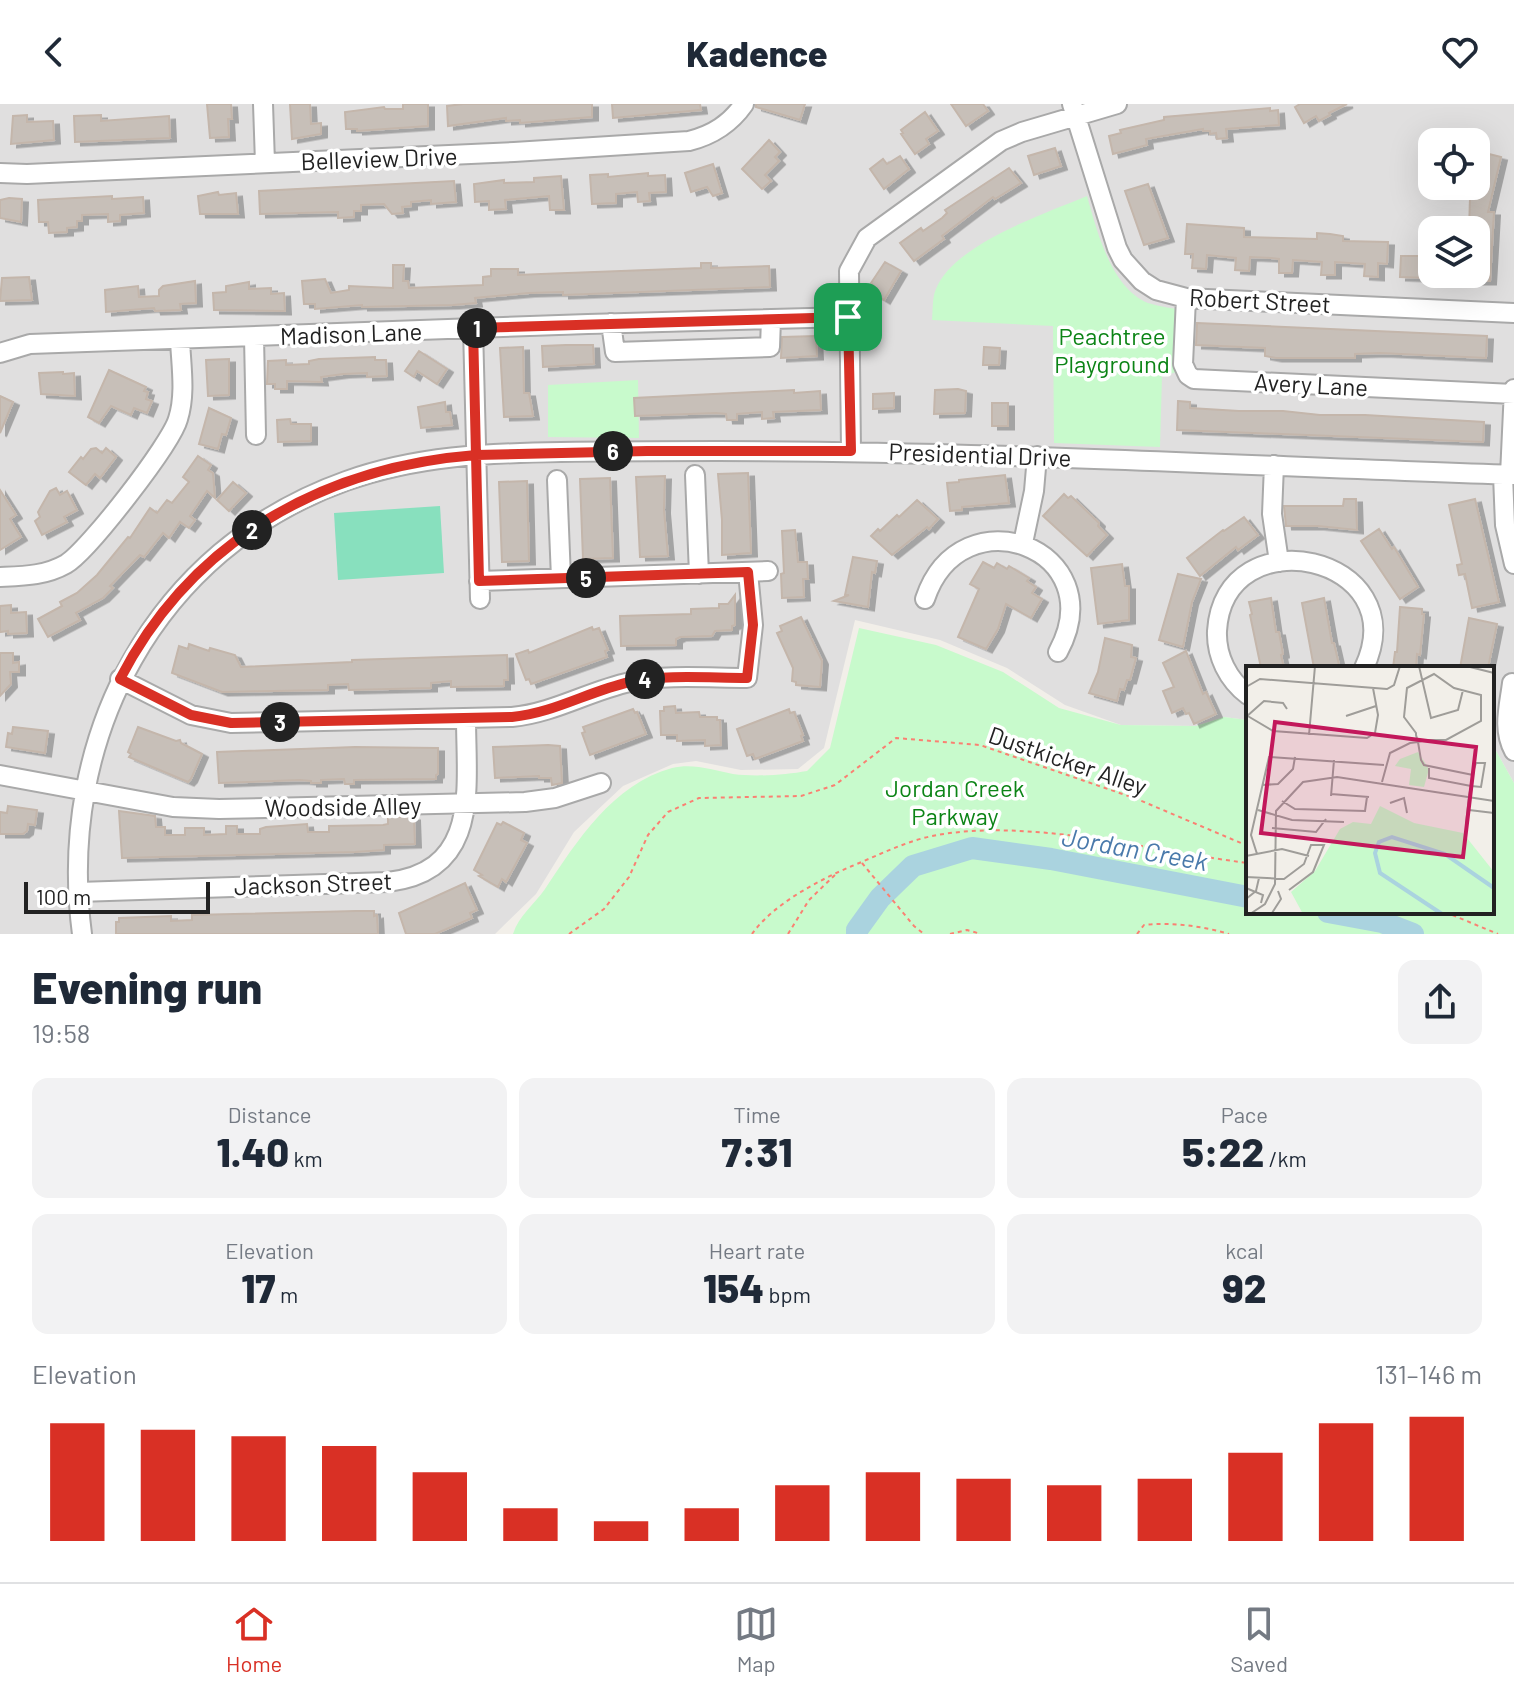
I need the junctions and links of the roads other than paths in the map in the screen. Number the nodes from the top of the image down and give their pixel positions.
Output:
1 (263, 104) edge
2 (744, 104) edge
3 (1117, 104) edge
4 (1074, 110) edge
5 (265, 163) junction
6 (0, 173) edge
7 (1186, 298) junction
8 (1514, 313) edge
9 (848, 317) junction
10 (771, 319) junction
11 (611, 323) junction
12 (473, 328) junction
13 (254, 337) junction
14 (180, 340) junction
15 (0, 353) edge
16 (1514, 392) edge
17 (256, 435) dead end
18 (851, 451) junction
19 (476, 455) junction
20 (1037, 456) junction
21 (1274, 465) junction
22 (695, 475) dead end
23 (1509, 475) edge
24 (557, 480) dead end
25 (1023, 543) junction
26 (1279, 562) junction
27 (1514, 564) edge
28 (768, 571) dead end
29 (748, 572) junction
30 (699, 574) junction
31 (0, 577) edge
32 (561, 578) junction
33 (925, 599) dead end
34 (1058, 652) dead end
35 (1365, 666) edge
36 (120, 679) junction
37 (1513, 679) edge
38 (1246, 693) edge
39 (466, 718) junction
40 (1514, 751) edge
41 (0, 775) edge
42 (601, 783) dead end
43 (84, 790) junction
44 (467, 803) junction
45 (78, 892) junction
46 (82, 934) edge

1 - 5 street
2 - 5 street, Belleview Drive
3 - 4 street
4 - 7 street, Robert Street
4 - 9 street
5 - 6 street, Belleview Drive
7 - 8 street, Robert Street
7 - 16 street, Avery Lane
9 - 10 street, Madison Lane
9 - 18 street
10 - 11 street, Madison Lane
10 - 11 street
11 - 12 street, Madison Lane
12 - 13 street, Madison Lane
12 - 19 street
13 - 14 street, Madison Lane
13 - 17 street
14 - 15 street, Madison Lane
14 - 31 street
16 - 23 street
18 - 19 street, Presidential Drive
18 - 20 street, Presidential Drive
19 - 32 street
19 - 36 street, Presidential Drive
20 - 21 street, Presidential Drive
20 - 25 street
21 - 23 street, Presidential Drive
21 - 26 street
22 - 30 street
23 - 27 street
24 - 32 street
25 - 33 street
25 - 34 street
26 - 35 street
26 - 38 street
28 - 29 street
29 - 30 street
29 - 39 street
30 - 32 street
36 - 39 street
36 - 43 street, Presidential Drive
37 - 40 street
39 - 44 street, Jackson Street
41 - 43 street, Woodside Alley
42 - 44 street, Woodside Alley
43 - 44 street, Woodside Alley
43 - 45 street, Presidential Drive
44 - 45 street, Jackson Street
45 - 46 street, Presidential Drive

